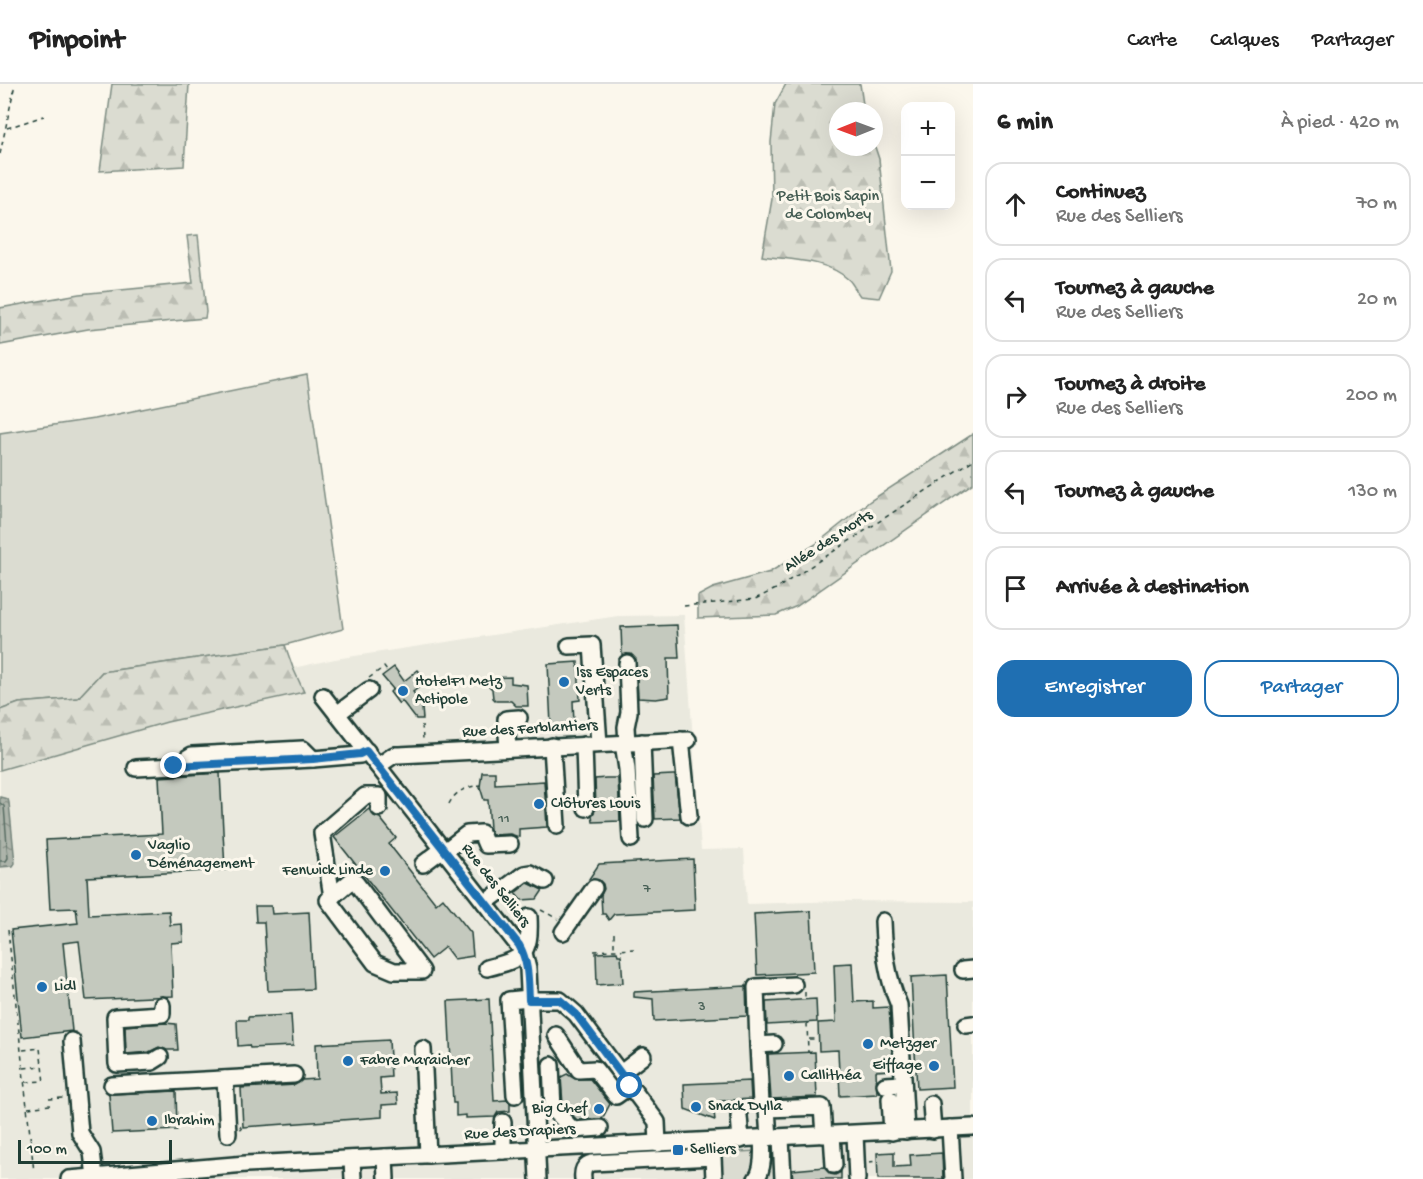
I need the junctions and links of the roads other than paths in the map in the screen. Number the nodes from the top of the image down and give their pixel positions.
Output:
1 (569, 646) dead end
2 (627, 663) dead end
3 (366, 686) road end
4 (323, 696) dead end
5 (338, 714) junction
6 (519, 718) dead end
7 (631, 742) junction
8 (591, 744) junction
9 (552, 746) junction
10 (508, 749) junction
11 (366, 751) junction
12 (378, 766) junction
13 (136, 768) dead end
14 (379, 808) dead end
15 (586, 808) dead end
16 (689, 816) dead end
17 (645, 819) dead end
18 (557, 826) dead end
19 (631, 839) dead end
20 (510, 844) dead end
21 (444, 850) junction
22 (423, 864) dead end
23 (545, 882) dead end
24 (594, 888) dead end
25 (332, 897) junction
26 (485, 903) junction
27 (533, 912) road end
28 (884, 921) dead end
29 (566, 928) road end
30 (524, 953) junction
31 (487, 968) dead end
32 (794, 985) dead end
33 (529, 999) junction
34 (162, 1005) dead end
35 (556, 1035) dead end
36 (72, 1041) dead end
37 (774, 1044) dead end
38 (758, 1045) junction
39 (423, 1049) dead end
40 (643, 1056) dead end
41 (159, 1057) dead end
42 (571, 1059) junction
43 (551, 1065) junction
44 (533, 1066) junction
45 (294, 1076) dead end
46 (225, 1079) junction
47 (626, 1079) junction
48 (534, 1083) junction
49 (903, 1084) junction
50 (112, 1085) dead end
51 (931, 1104) dead end
52 (767, 1109) junction
53 (739, 1116) dead end
54 (503, 1122) dead end
55 (973, 1127) edge
56 (600, 1128) dead end
57 (950, 1128) junction
58 (933, 1130) junction
59 (899, 1132) junction
60 (228, 1134) dead end
61 (855, 1134) junction
62 (828, 1135) junction
63 (771, 1138) junction
64 (741, 1140) junction
65 (658, 1144) junction
66 (537, 1150) junction
67 (503, 1151) junction
68 (428, 1155) junction
69 (385, 1157) junction
70 (352, 1159) junction
71 (834, 1166) dead end
72 (263, 1171) edge
73 (246, 1172) edge
74 (201, 1173) edge
75 (95, 1177) junction
76 (113, 1177) edge
77 (69, 1179) edge
78 (353, 1179) edge
79 (386, 1179) edge
80 (538, 1179) edge
81 (583, 1179) edge
82 (714, 1179) edge
83 (756, 1179) edge
84 (783, 1179) edge
85 (857, 1179) edge
86 (953, 1179) edge

1 - 8 street
2 - 7 street
3 - 5 street
4 - 5 street, Rue des Selliers
5 - 11 street, Rue des Selliers
6 - 10 street
7 - 8 street, Rue des Ferblantiers
7 - 16 street, Rue des Ferblantiers
7 - 17 street
7 - 19 street
8 - 9 street, Rue des Ferblantiers
8 - 15 street
9 - 10 street, Rue des Ferblantiers
9 - 18 street
10 - 12 street, Rue des Ferblantiers
11 - 12 street, Rue des Selliers
11 - 13 street
12 - 21 street, Rue des Selliers
14 - 25 street
20 - 21 street
21 - 22 street
21 - 26 street, Rue des Selliers
23 - 26 street
24 - 29 street
25 - 25 street
26 - 30 street, Rue des Selliers
27 - 30 street
28 - 49 street
30 - 31 street
30 - 33 street, Rue des Selliers
32 - 38 street
33 - 44 street, Rue des Selliers
33 - 47 street
33 - 48 street
34 - 41 street
35 - 42 street
36 - 75 street
37 - 38 street
38 - 52 street
39 - 68 street
40 - 47 street
42 - 43 street
42 - 47 street
43 - 44 street
43 - 56 street
44 - 48 street, Rue des Selliers
45 - 46 street
46 - 50 street
46 - 60 street
47 - 65 street
48 - 66 street, Rue des Selliers
49 - 59 street
49 - 59 street
51 - 58 street
52 - 62 street
52 - 63 street
53 - 64 street
54 - 67 street
55 - 57 street, Rue des Drapiers
57 - 58 street, Rue des Drapiers
57 - 86 street
58 - 59 street, Rue des Drapiers
59 - 61 street, Rue des Drapiers
61 - 62 street, Rue des Drapiers
61 - 85 street
62 - 63 street, Rue des Drapiers
62 - 71 street
63 - 64 street, Rue des Drapiers
63 - 83 street
63 - 84 street
64 - 65 street, Rue des Drapiers
65 - 66 street, Rue des Drapiers
66 - 67 street, Rue des Drapiers
66 - 80 street, Rue des Selliers
67 - 68 street, Rue des Drapiers
68 - 69 street, Rue des Drapiers
69 - 70 street, Rue des Drapiers
69 - 79 street
70 - 72 street, Rue des Drapiers
70 - 78 street
72 - 73 street, Rue des Drapiers
73 - 74 street, Rue des Drapiers
74 - 76 street, Rue des Drapiers
75 - 76 street, Rue des Drapiers
75 - 77 street, Rue des Drapiers
81 - 82 street

